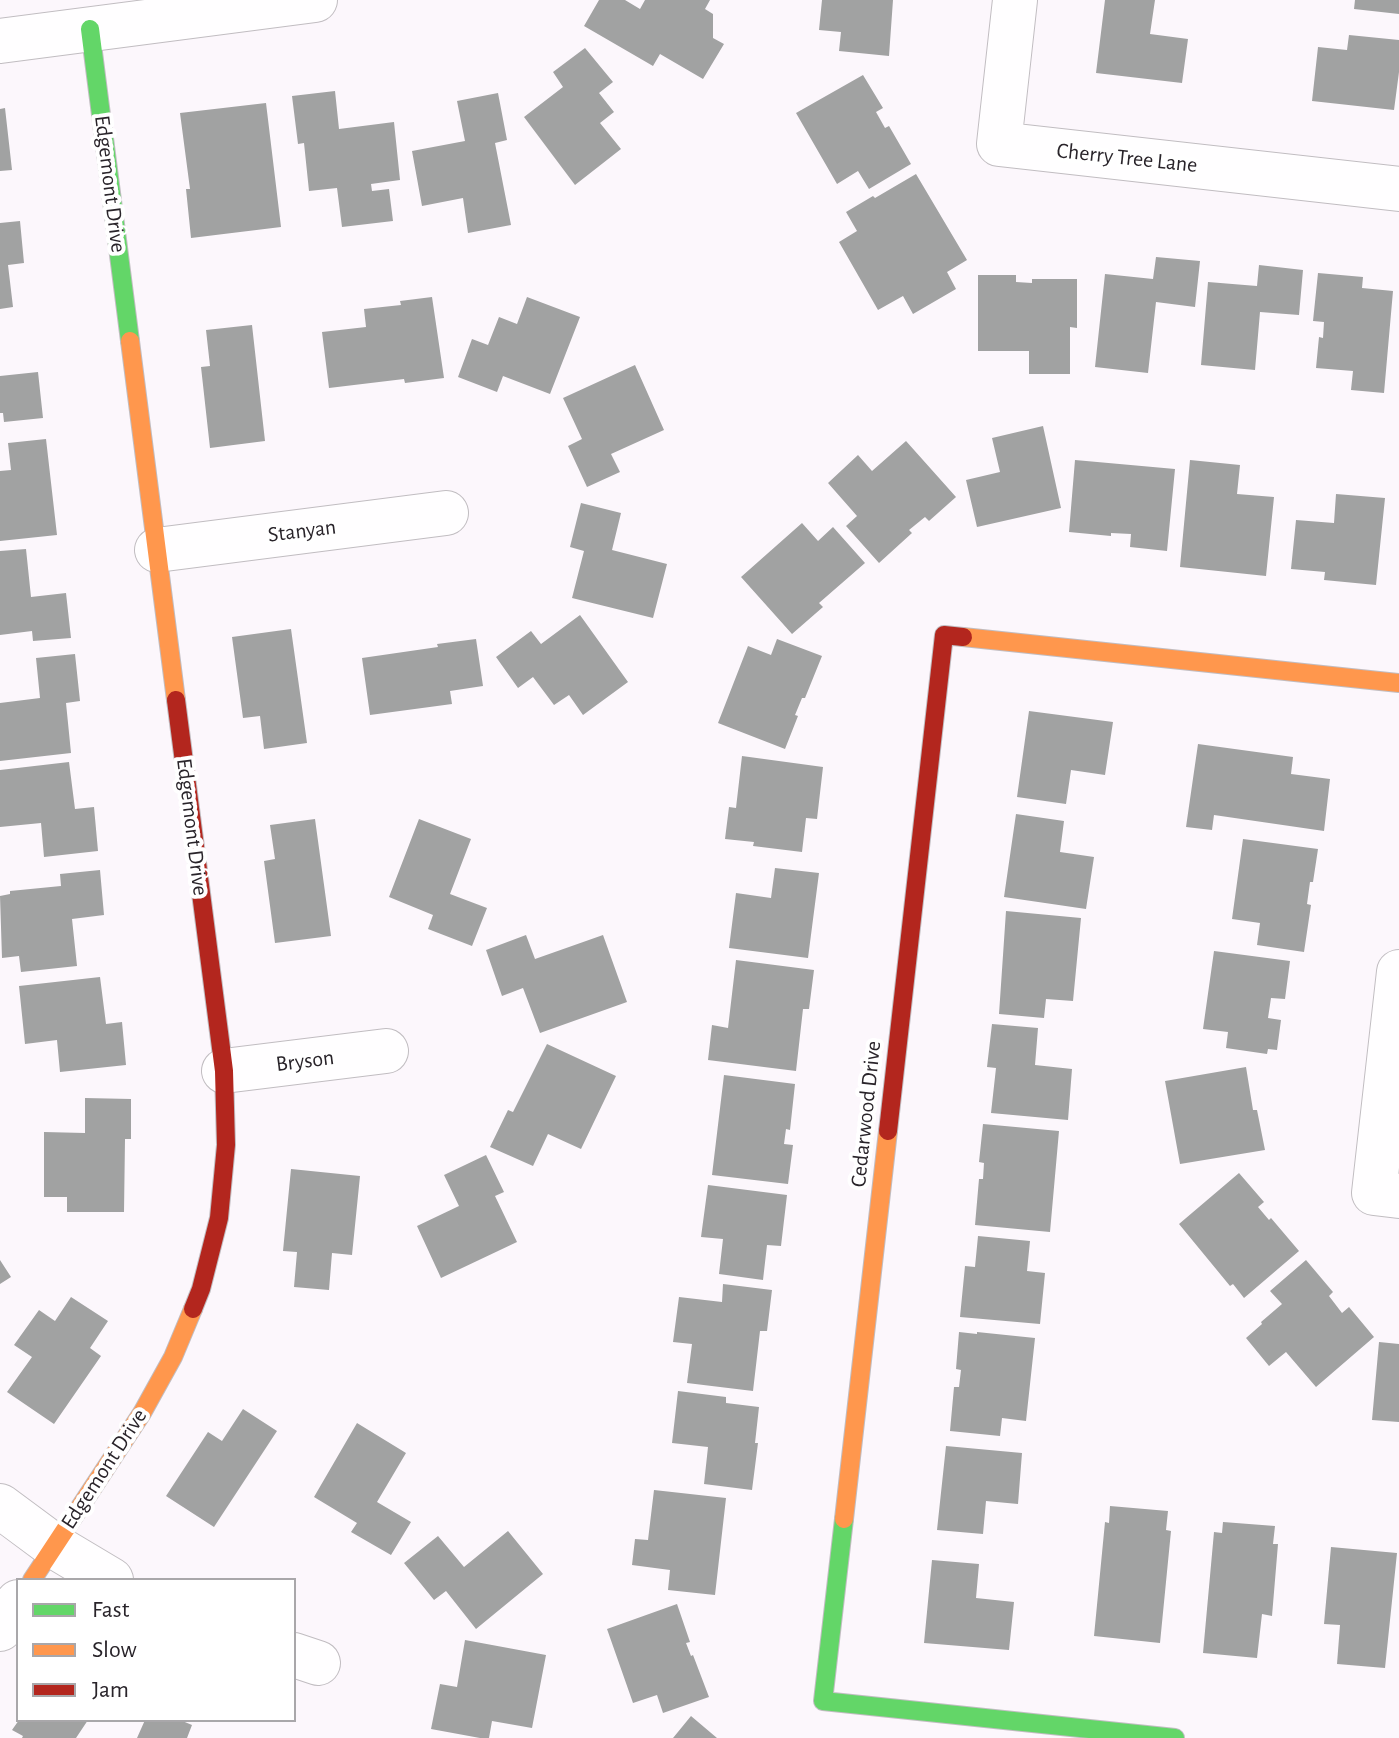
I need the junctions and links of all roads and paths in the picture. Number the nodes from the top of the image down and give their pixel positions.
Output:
1 (315, 0) edge
2 (1015, 0) edge
3 (90, 29) junction
4 (0, 41) edge
5 (1399, 189) edge
6 (446, 513) dead end
7 (157, 550) junction
8 (1399, 683) edge
9 (1399, 972) edge
10 (386, 1051) dead end
11 (224, 1071) junction
12 (1399, 1196) edge
13 (0, 1506) edge
14 (43, 1563) edge
15 (103, 1578) edge
16 (16, 1605) edge
17 (0, 1629) edge
18 (1175, 1738) edge

1 - 3 street
2 - 5 street, Cherry Tree Lane
3 - 4 street
3 - 7 street, Edgemont Drive
6 - 7 street, Stanyan
7 - 11 street, Edgemont Drive
8 - 18 street, Cedarwood Drive
9 - 12 street
10 - 11 street, Bryson
11 - 14 street, Edgemont Drive
13 - 14 street
14 - 15 street
16 - 17 street

